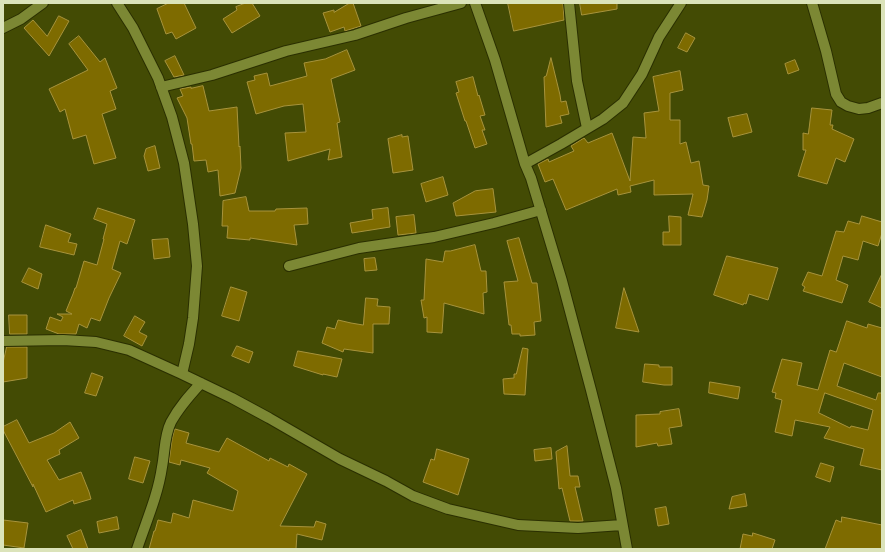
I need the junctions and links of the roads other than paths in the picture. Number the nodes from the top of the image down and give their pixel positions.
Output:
1 (43, 3) edge
2 (117, 3) edge
3 (461, 3) edge
4 (475, 3) edge
5 (569, 3) edge
6 (681, 3) edge
7 (812, 3) edge
8 (3, 28) edge
9 (161, 87) junction
10 (882, 103) edge
11 (587, 128) junction
12 (526, 164) junction
13 (541, 210) junction
14 (289, 266) dead end
15 (3, 341) edge
16 (182, 374) junction
17 (201, 383) junction
18 (622, 525) junction
19 (137, 549) edge
20 (627, 549) edge

1 - 8 street
2 - 9 street
3 - 9 street
4 - 12 street
5 - 11 street
6 - 11 street
7 - 10 street
9 - 16 street
11 - 12 street
12 - 13 street
13 - 14 street
13 - 18 street
15 - 16 street
16 - 17 street
17 - 18 street
17 - 19 street
18 - 20 street

